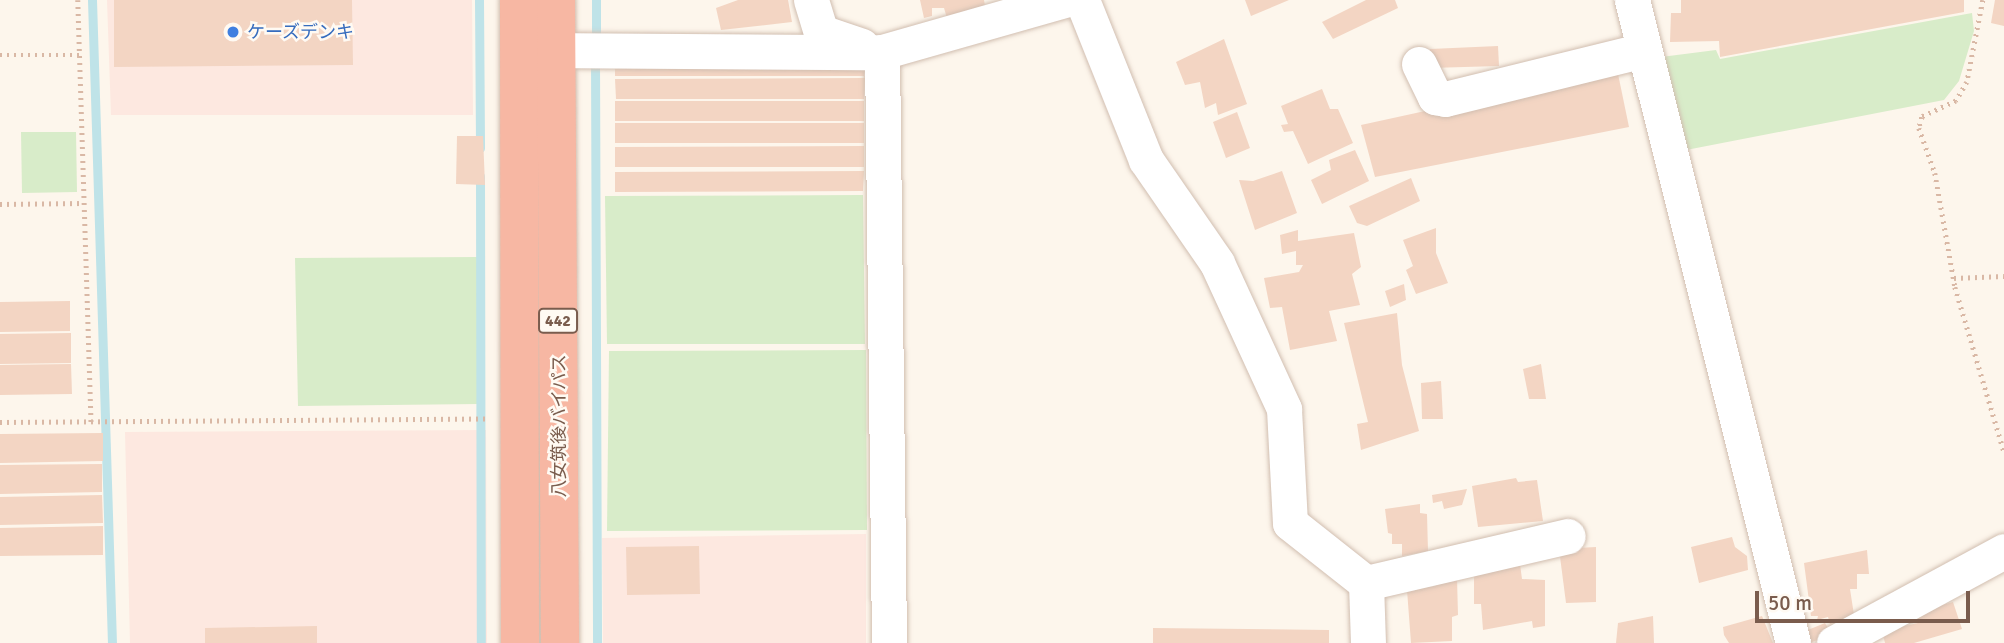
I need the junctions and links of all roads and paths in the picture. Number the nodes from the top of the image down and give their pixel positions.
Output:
1 (78, 0) edge
2 (519, 0) edge
3 (556, 0) edge
4 (811, 0) edge
5 (1065, 0) edge
6 (1082, 0) edge
7 (1632, 0) edge
8 (1983, 0) edge
9 (556, 50) junction
10 (1644, 50) junction
11 (882, 52) junction
12 (0, 55) edge
13 (80, 55) junction
14 (1419, 64) dead end
15 (0, 204) edge
16 (84, 204) junction
17 (2004, 276) edge
18 (1954, 278) junction
19 (519, 420) junction
20 (0, 422) edge
21 (91, 422) junction
22 (2004, 452) edge
23 (1568, 536) dead end
24 (2004, 551) edge
25 (1366, 583) junction
26 (520, 643) edge
27 (561, 643) edge
28 (889, 643) edge
29 (1368, 643) edge
30 (1793, 643) edge
31 (1834, 643) edge

1 - 13 path
2 - 19 highway, 442
3 - 9 highway, 八女筑後バイパス / 442
4 - 11 street
5 - 11 street
6 - 25 street
7 - 10 street
8 - 18 path
9 - 11 street
9 - 27 highway, 八女筑後バイパス / 442
10 - 14 street
10 - 30 street
11 - 28 street
12 - 13 path
13 - 16 path
15 - 16 path
16 - 21 path
17 - 18 path
18 - 22 path
19 - 21 path
19 - 26 highway, 442
20 - 21 path
23 - 25 street
24 - 31 street
25 - 29 street

